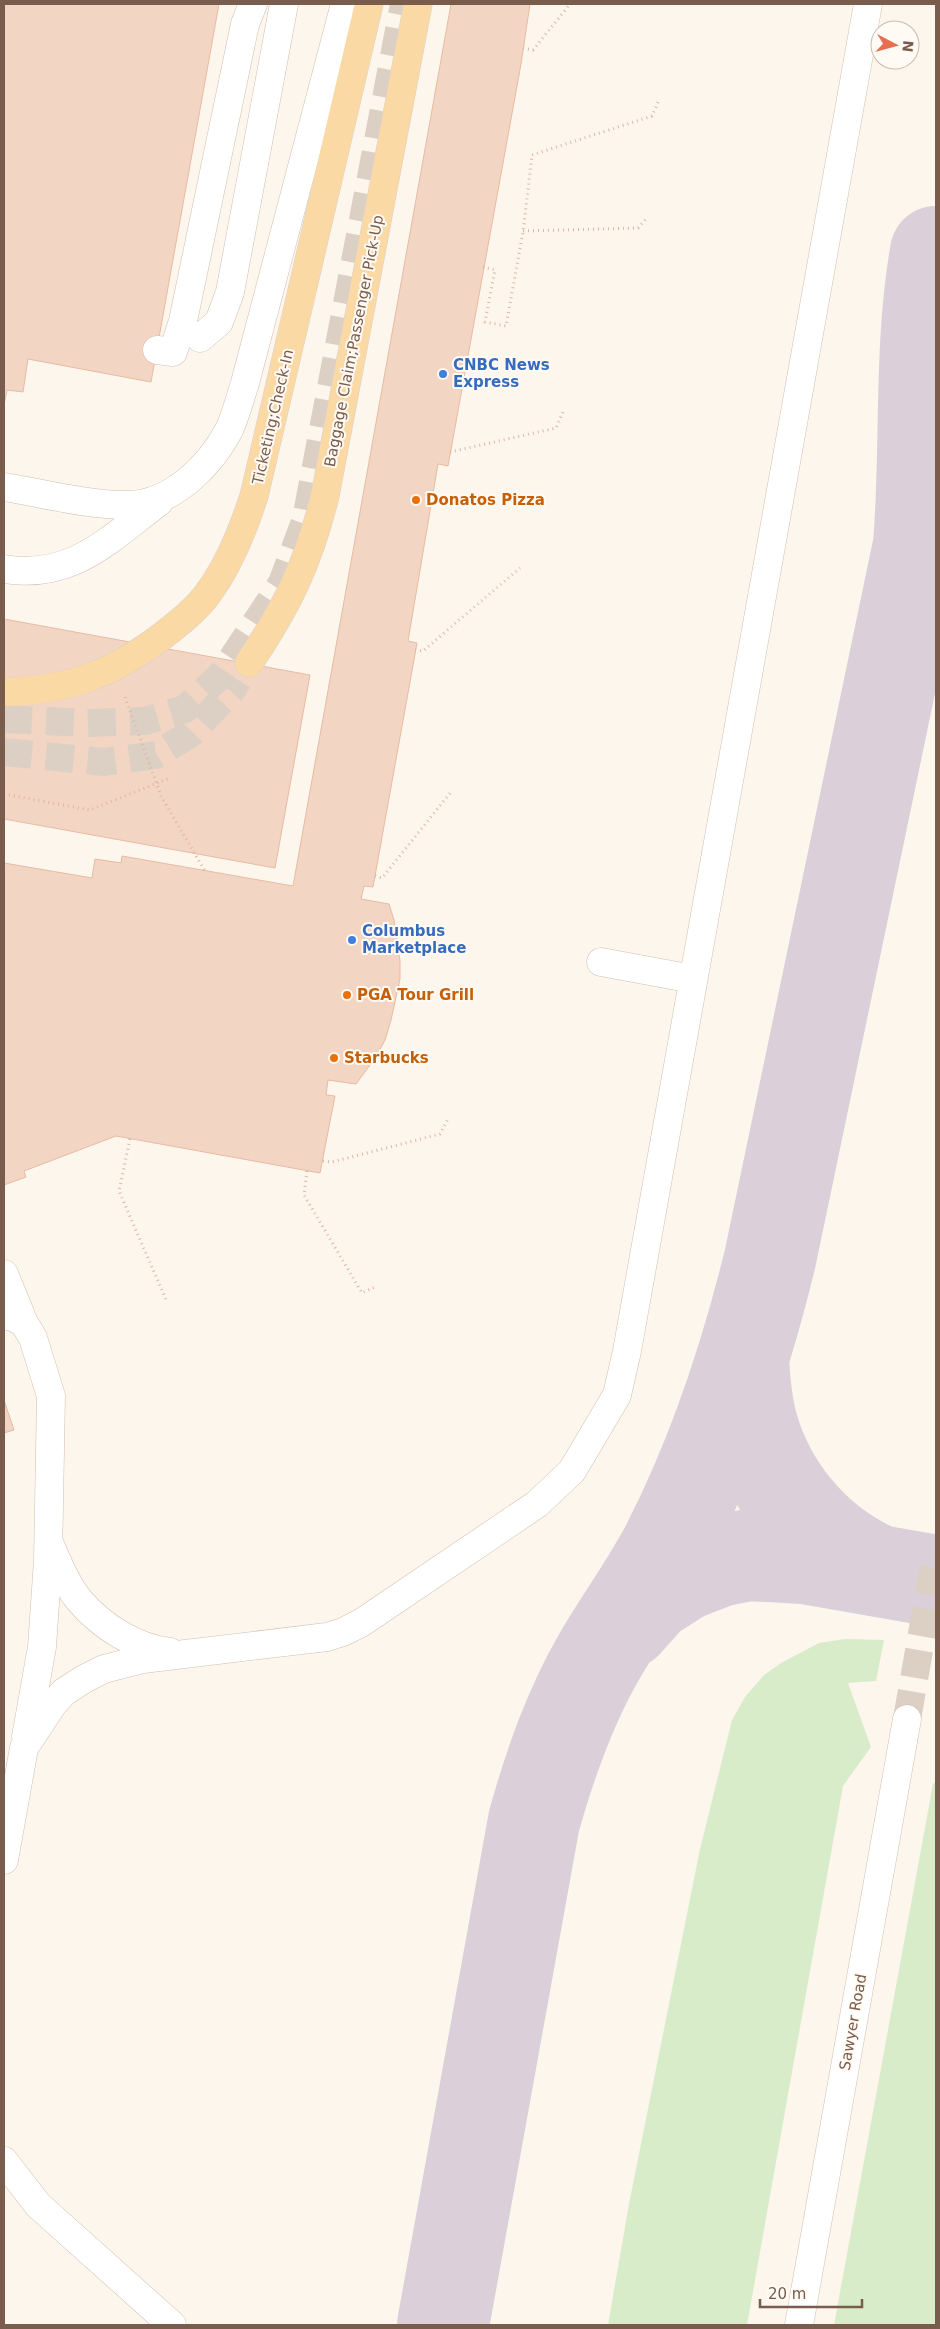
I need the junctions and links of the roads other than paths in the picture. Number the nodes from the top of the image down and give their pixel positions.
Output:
1 (253, 4) edge
2 (284, 4) edge
3 (344, 4) edge
4 (369, 4) edge
5 (418, 4) edge
6 (868, 4) edge
7 (200, 338) dead end
8 (157, 350) dead end
9 (4, 487) edge
10 (180, 487) junction
11 (4, 569) edge
12 (249, 664) tunnel mouth
13 (4, 692) edge
14 (601, 962) dead end
15 (693, 979) junction
16 (4, 1274) edge
17 (14, 1320) edge
18 (47, 1539) junction
19 (189, 1653) junction
20 (907, 1719) tunnel mouth
21 (24, 1748) junction
22 (4, 1860) edge
23 (4, 2161) edge
24 (172, 2325) edge
25 (799, 2325) edge

1 - 8 street
2 - 7 street
3 - 10 street
4 - 13 main road, Ticketing;Check-In
5 - 12 main road, Baggage Claim;Passenger Pick-Up
6 - 15 street
9 - 10 street
10 - 11 street
14 - 15 street
15 - 19 street
16 - 17 street
17 - 18 street
18 - 19 street
18 - 21 street
19 - 21 street
20 - 25 street, Sawyer Road
21 - 22 street
23 - 24 street

